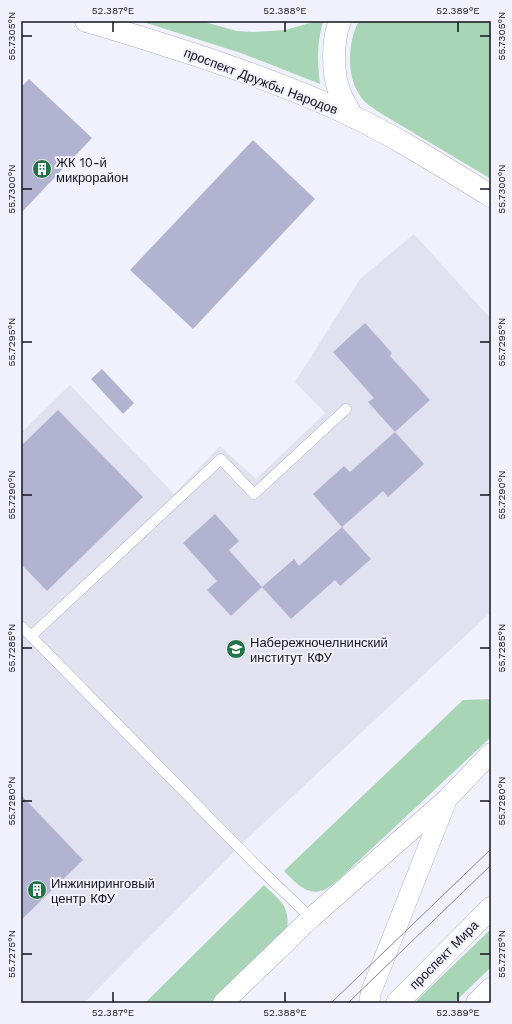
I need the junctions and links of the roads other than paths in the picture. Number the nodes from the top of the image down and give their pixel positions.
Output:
1 (86, 21) edge
2 (340, 21) edge
3 (352, 116) junction
4 (491, 196) edge
5 (346, 409) dead end
6 (21, 626) edge
7 (31, 636) junction
8 (491, 753) edge
9 (447, 798) junction
10 (491, 908) edge
11 (311, 918) junction
12 (491, 989) edge
13 (223, 1003) edge
14 (369, 1003) edge
15 (397, 1003) edge
16 (477, 1003) edge

1 - 3 main road, проспект Дружбы Народов
2 - 3 main road
3 - 4 main road, проспект Дружбы Народов
5 - 7 lane
6 - 7 lane
7 - 11 lane
8 - 9 street
9 - 11 street
9 - 14 street
10 - 15 main road, проспект Мира
11 - 13 street
12 - 16 main road

